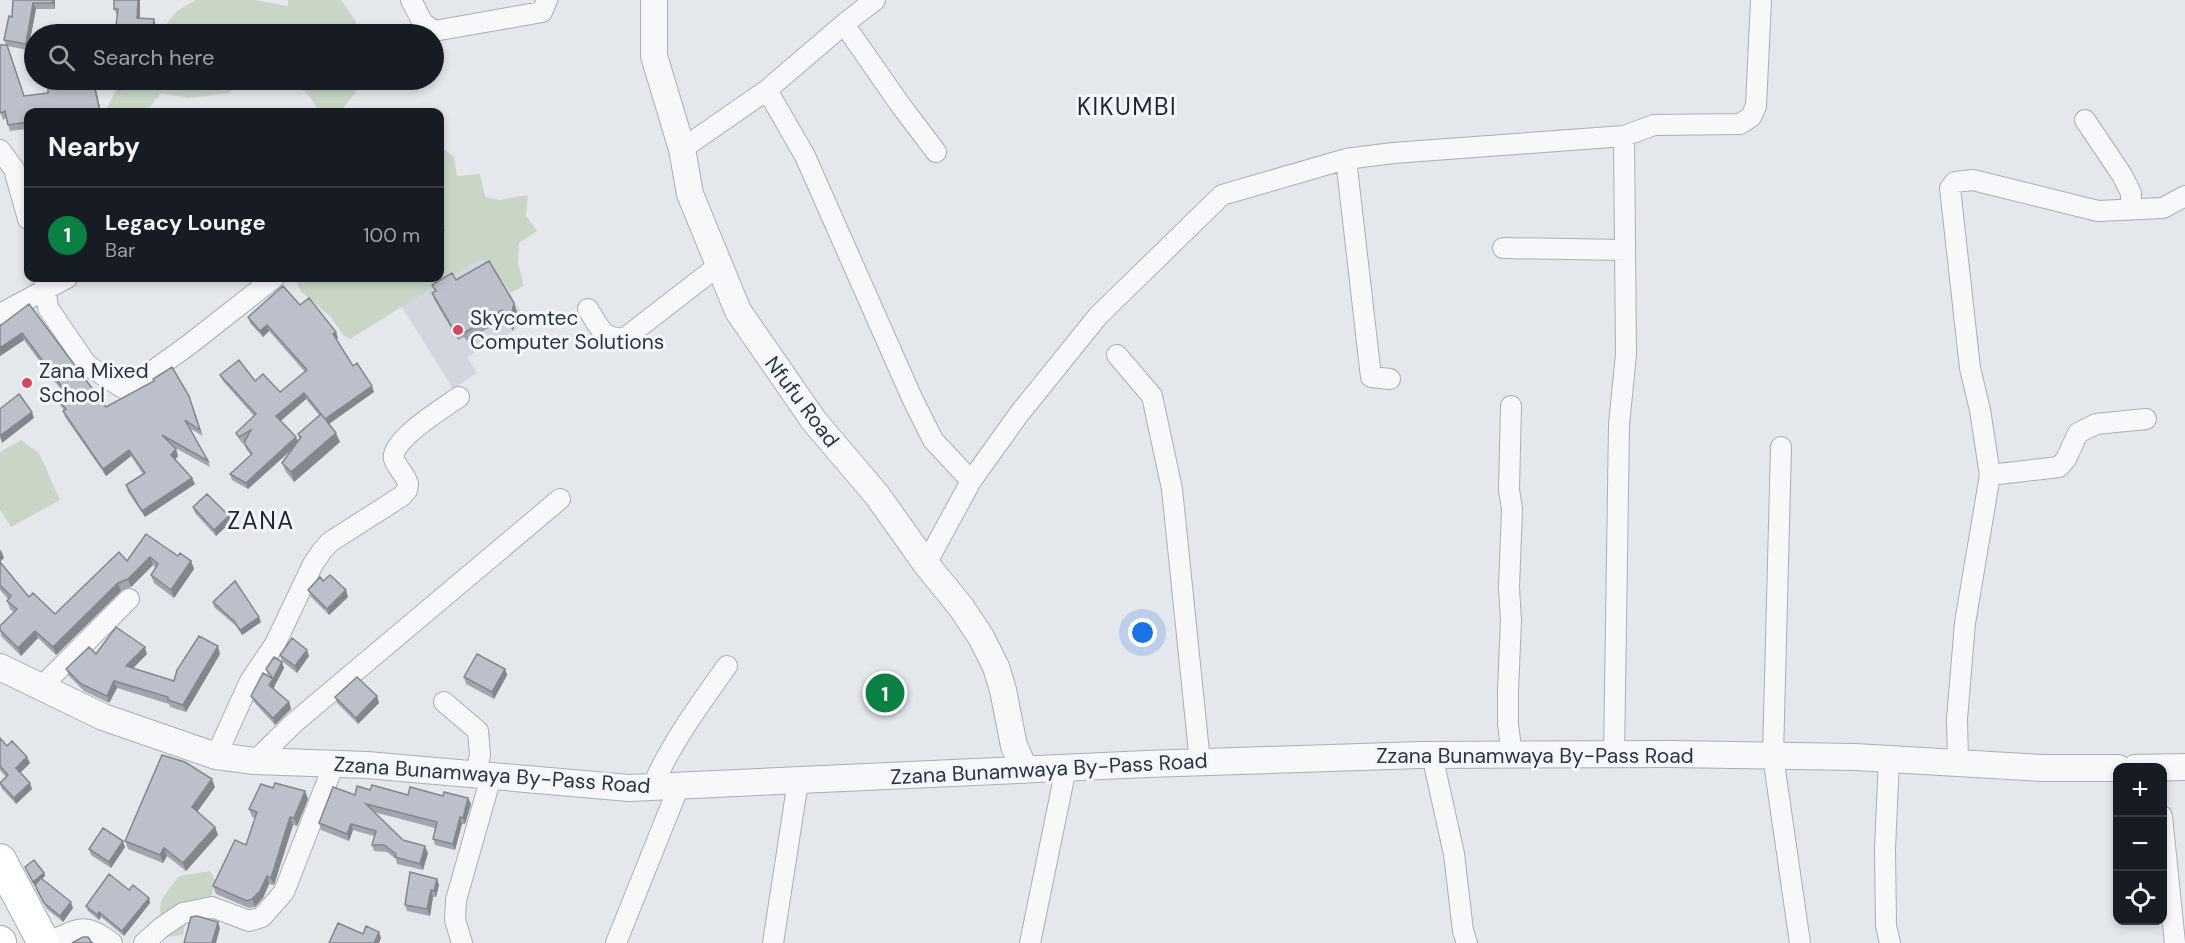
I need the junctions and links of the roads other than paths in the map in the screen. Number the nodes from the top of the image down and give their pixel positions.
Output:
1 (411, 0) edge
2 (547, 0) edge
3 (654, 0) edge
4 (875, 0) edge
5 (1761, 0) edge
6 (424, 24) edge
7 (844, 24) junction
8 (444, 29) edge
9 (767, 90) junction
10 (2085, 120) dead end
11 (1624, 136) junction
12 (682, 149) junction
13 (0, 150) edge
14 (936, 152) dead end
15 (1346, 159) junction
16 (2185, 196) edge
17 (24, 205) edge
18 (2130, 210) junction
19 (1503, 248) dead end
20 (1624, 250) junction
21 (718, 266) junction
22 (269, 282) edge
23 (44, 283) edge
24 (588, 309) dead end
25 (0, 314) edge
26 (1117, 356) dead end
27 (1390, 379) dead end
28 (459, 396) dead end
29 (1512, 406) dead end
30 (2146, 419) dead end
31 (1780, 447) dead end
32 (1990, 475) junction
33 (971, 481) junction
34 (560, 499) dead end
35 (926, 564) junction
36 (129, 599) dead end
37 (727, 666) dead end
38 (0, 667) edge
39 (41, 687) junction
40 (444, 702) dead end
41 (1432, 755) junction
42 (216, 756) junction
43 (1512, 756) junction
44 (1614, 756) junction
45 (1773, 756) junction
46 (1888, 759) junction
47 (255, 761) junction
48 (1200, 762) junction
49 (334, 764) junction
50 (1958, 764) junction
51 (2167, 767) edge
52 (2185, 767) edge
53 (1066, 768) junction
54 (2113, 768) edge
55 (1025, 770) junction
56 (483, 776) junction
57 (798, 781) junction
58 (679, 786) junction
59 (652, 787) junction
60 (2163, 817) edge
61 (0, 860) edge
62 (44, 943) edge
63 (112, 943) edge
64 (144, 943) edge
65 (462, 943) edge
66 (616, 943) edge
67 (773, 943) edge
68 (1030, 943) edge
69 (1467, 943) edge
70 (1800, 943) edge
71 (1890, 943) edge
72 (2175, 943) edge

1 - 6 street
2 - 8 street
3 - 12 street, Nfufu Road
4 - 7 street
5 - 11 street
7 - 9 street
7 - 14 street
9 - 12 street
9 - 33 street
10 - 18 street
11 - 15 street
11 - 20 street
12 - 21 street, Nfufu Road
13 - 17 street
15 - 27 street
15 - 33 street
16 - 18 street
18 - 32 street
19 - 20 street
20 - 44 street
21 - 24 street
21 - 35 street, Nfufu Road
22 - 23 street
23 - 25 street
26 - 48 street
28 - 42 street
29 - 43 street
30 - 32 street
31 - 45 street
32 - 50 street
33 - 35 street
34 - 47 street
35 - 55 street, Nfufu Road
36 - 39 street
37 - 59 street
38 - 39 street, Zzana Bunamwaya By-Pass Road
39 - 42 street, Zzana Bunamwaya By-Pass Road
40 - 56 street
41 - 43 street, Zzana Bunamwaya By-Pass Road
41 - 48 street, Zzana Bunamwaya By-Pass Road
41 - 69 street
42 - 47 street, Zzana Bunamwaya By-Pass Road
43 - 44 street, Zzana Bunamwaya By-Pass Road
44 - 45 street, Zzana Bunamwaya By-Pass Road
45 - 46 street, Zzana Bunamwaya By-Pass Road
45 - 70 street
46 - 50 street, Zzana Bunamwaya By-Pass Road
46 - 71 street
47 - 49 street, Zzana Bunamwaya By-Pass Road
48 - 53 street, Zzana Bunamwaya By-Pass Road
49 - 56 street, Zzana Bunamwaya By-Pass Road
49 - 64 street
50 - 54 street, Zzana Bunamwaya By-Pass Road
51 - 52 street
53 - 55 street, Zzana Bunamwaya By-Pass Road
53 - 68 street
55 - 57 street, Zzana Bunamwaya By-Pass Road
56 - 59 street, Zzana Bunamwaya By-Pass Road
56 - 65 street
57 - 58 street, Zzana Bunamwaya By-Pass Road
57 - 67 street
58 - 59 street, Zzana Bunamwaya By-Pass Road
58 - 66 street
60 - 72 street
61 - 62 main road
62 - 63 street

